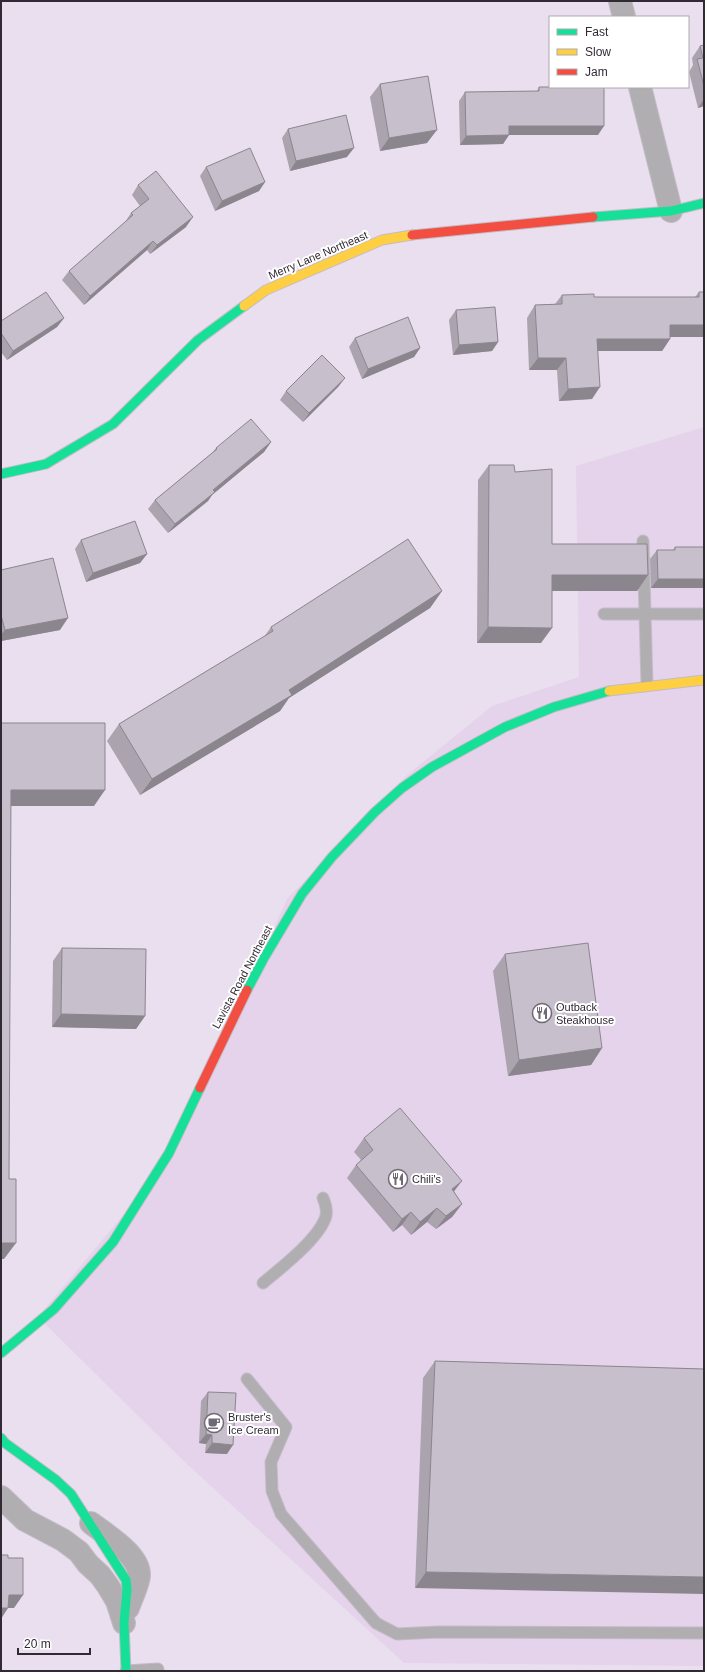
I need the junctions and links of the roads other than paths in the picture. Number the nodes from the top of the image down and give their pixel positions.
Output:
1 (620, 1) edge
2 (624, 16) edge
3 (640, 88) edge
4 (704, 203) edge
5 (670, 211) junction
6 (1, 474) edge
7 (643, 541) dead end
8 (604, 614) dead end
9 (645, 614) junction
10 (704, 614) edge
11 (704, 680) edge
12 (647, 686) junction
13 (323, 1198) dead end
14 (263, 1283) dead end
15 (1, 1353) edge
16 (247, 1379) dead end
17 (1, 1438) edge
18 (3, 1504) edge
19 (86, 1519) joint
20 (124, 1623) junction
21 (704, 1633) edge
22 (158, 1668) dead end
23 (126, 1671) edge

1 - 2 street
3 - 5 street
4 - 5 main road, Merry Lane Northeast
5 - 6 main road, Merry Lane Northeast
7 - 9 lane
8 - 9 lane
9 - 10 lane
9 - 12 lane
11 - 12 main road, Lavista Road Northeast
12 - 15 main road, Lavista Road Northeast
13 - 14 lane
16 - 21 lane
17 - 19 main road
18 - 20 street
19 - 20 street
20 - 23 main road
22 - 23 lane

